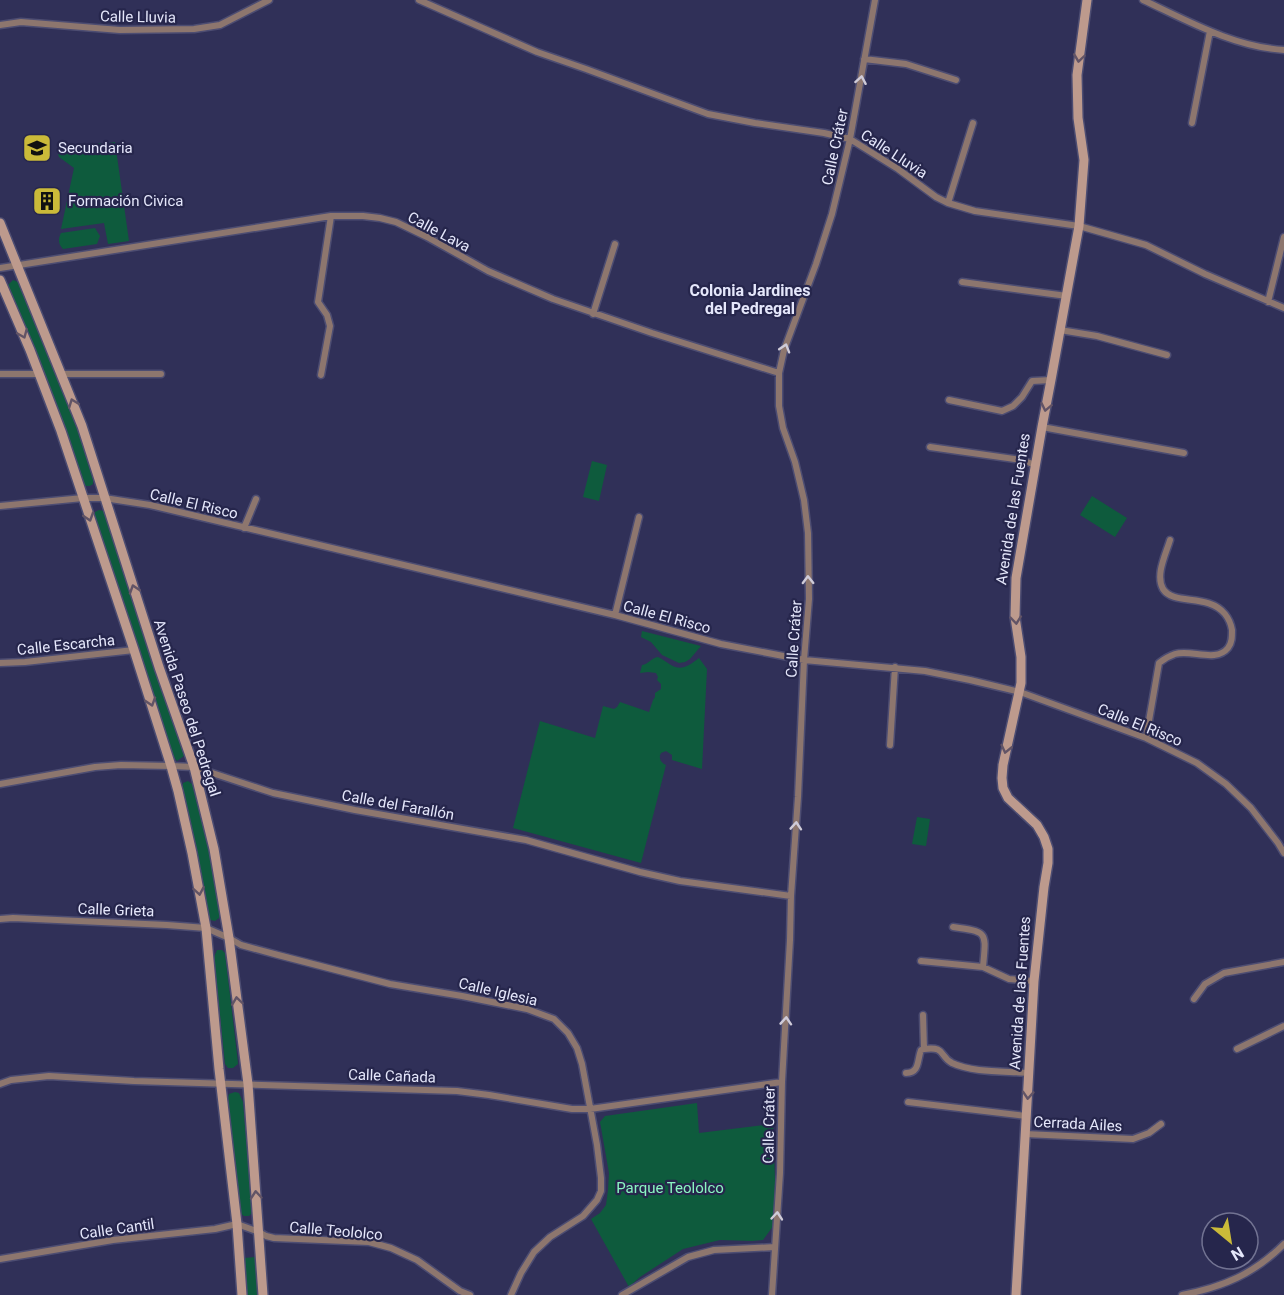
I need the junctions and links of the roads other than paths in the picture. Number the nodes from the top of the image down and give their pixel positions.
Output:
1 (269, 0) edge
2 (419, 0) edge
3 (875, 0) edge
4 (1087, 0) edge
5 (1143, 0) edge
6 (0, 25) edge
7 (1210, 31) junction
8 (1284, 50) edge
9 (864, 59) junction
10 (956, 80) dead end
11 (973, 123) dead end
12 (1192, 123) dead end
13 (850, 139) junction
14 (948, 203) junction
15 (331, 216) junction
16 (0, 223) edge
17 (1079, 226) junction
18 (1284, 237) edge
19 (615, 244) dead end
20 (18, 266) junction
21 (0, 268) edge
22 (0, 280) edge
23 (962, 282) dead end
24 (1067, 296) junction
25 (1268, 302) junction
26 (1284, 308) edge
27 (593, 314) junction
28 (1060, 330) junction
29 (1167, 355) dead end
30 (779, 373) junction
31 (0, 374) edge
32 (39, 374) junction
33 (62, 374) junction
34 (161, 374) dead end
35 (321, 375) dead end
36 (1052, 380) junction
37 (949, 400) dead end
38 (1042, 427) junction
39 (930, 447) dead end
40 (1184, 453) dead end
41 (1036, 465) junction
42 (83, 498) junction
43 (104, 498) junction
44 (256, 499) dead end
45 (0, 506) edge
46 (639, 517) dead end
47 (244, 528) junction
48 (1170, 540) dead end
49 (615, 615) junction
50 (134, 650) junction
51 (804, 660) junction
52 (0, 663) edge
53 (895, 667) junction
54 (1020, 692) junction
55 (1146, 738) junction
56 (890, 745) dead end
57 (171, 765) junction
58 (194, 768) junction
59 (0, 784) edge
60 (1284, 853) edge
61 (791, 896) junction
62 (0, 920) edge
63 (953, 927) dead end
64 (206, 928) junction
65 (229, 938) junction
66 (921, 962) dead end
67 (1284, 962) edge
68 (983, 967) junction
69 (1034, 981) junction
70 (1194, 999) dead end
71 (923, 1015) dead end
72 (1284, 1026) edge
73 (924, 1048) junction
74 (1237, 1049) dead end
75 (906, 1073) dead end
76 (1029, 1073) junction
77 (782, 1082) junction
78 (248, 1083) junction
79 (0, 1084) edge
80 (221, 1084) junction
81 (908, 1102) dead end
82 (590, 1109) junction
83 (1026, 1116) junction
84 (1161, 1124) dead end
85 (1025, 1134) junction
86 (237, 1224) junction
87 (259, 1232) junction
88 (1284, 1244) edge
89 (775, 1247) junction
90 (0, 1259) edge
91 (242, 1295) edge
92 (263, 1295) edge
93 (470, 1295) edge
94 (511, 1295) edge
95 (622, 1295) edge
96 (771, 1295) edge
97 (1017, 1295) edge
98 (1182, 1295) edge

1 - 6 street, Calle Lluvia
2 - 13 street, Calle Lluvia
3 - 9 street, Calle Cráter
4 -> 17 main road, Avenida de las Fuentes
5 - 7 street
7 - 8 street
7 - 12 street
9 - 10 street
13 -> 9 street, Calle Cráter
11 - 14 street
13 - 14 street, Calle Lluvia
30 -> 13 street, Calle Cráter
14 - 17 street, Calle Lluvia
15 - 20 street, Calle Lava
15 - 27 street, Calle Lava
15 - 35 street
16 - 20 main road, Avenida Paseo del Pedregal
17 - 24 main road, Avenida de las Fuentes
17 - 25 street, Calle Lluvia
18 - 25 street
19 - 27 street
20 - 21 street, Calle Lava
20 - 33 main road, Avenida Paseo del Pedregal
22 -> 32 main road
23 - 24 street
24 - 28 main road, Avenida de las Fuentes
25 - 26 street, Calle Lluvia
27 - 30 street, Calle Lava
28 - 29 street
28 - 36 main road, Avenida de las Fuentes
51 -> 30 street, Calle Cráter
31 - 32 street
32 - 42 main road
33 - 34 street
43 -> 33 main road, Avenida Paseo del Pedregal
36 - 37 street
36 -> 38 main road, Avenida de las Fuentes
38 - 40 street
38 - 41 main road, Avenida de las Fuentes
39 - 41 street
41 -> 54 main road, Avenida de las Fuentes
42 - 43 street, Calle El Risco
42 - 45 street, Calle El Risco
42 -> 50 main road
43 - 47 street, Calle El Risco
58 -> 43 main road, Avenida Paseo del Pedregal
44 - 47 street
46 - 49 street
47 - 49 street, Calle El Risco
48 - 55 street
49 - 51 street, Calle El Risco
50 - 52 street, Calle Escarcha
50 -> 57 main road
51 - 53 street, Calle El Risco
61 -> 51 street, Calle Cráter
53 - 54 street, Calle El Risco
53 - 56 street
54 - 55 street, Calle El Risco
54 -> 69 main road, Avenida de las Fuentes
55 - 60 street, Calle El Risco
57 - 58 street, Calle del Farallón
57 - 59 street, Calle del Farallón
57 -> 64 main road
58 - 61 street, Calle del Farallón
58 - 65 main road, Avenida Paseo del Pedregal
77 -> 61 street, Calle Cráter
62 - 64 street, Calle Grieta
63 - 68 street
64 - 65 street, Calle Grieta
64 - 80 main road
78 -> 65 main road, Avenida Paseo del Pedregal
65 - 82 street, Calle Iglesia
66 - 68 street
67 - 70 street
68 - 69 street
69 - 76 main road, Avenida de las Fuentes
71 - 73 street
72 - 74 street
73 - 75 street
73 - 76 street
76 -> 83 main road, Avenida de las Fuentes
77 - 82 street, Calle Cañada
89 -> 77 street, Calle Cráter
78 - 80 street, Calle Cañada
78 - 82 street, Calle Cañada
87 -> 78 main road, Avenida Paseo del Pedregal
79 - 80 street, Calle Cañada
80 - 86 main road
81 - 83 street
82 - 94 street, Calle Iglesia
83 - 85 main road, Avenida de las Fuentes
84 - 85 street, Cerrada Ailes
85 - 97 main road, Avenida de las Fuentes
86 - 87 street, Calle Teololco
86 - 90 street, Calle Cantil
86 - 91 main road
87 - 92 main road, Avenida Paseo del Pedregal
87 - 93 street, Calle Teololco
88 - 98 street
89 - 95 street
89 - 96 street, Calle Cráter

